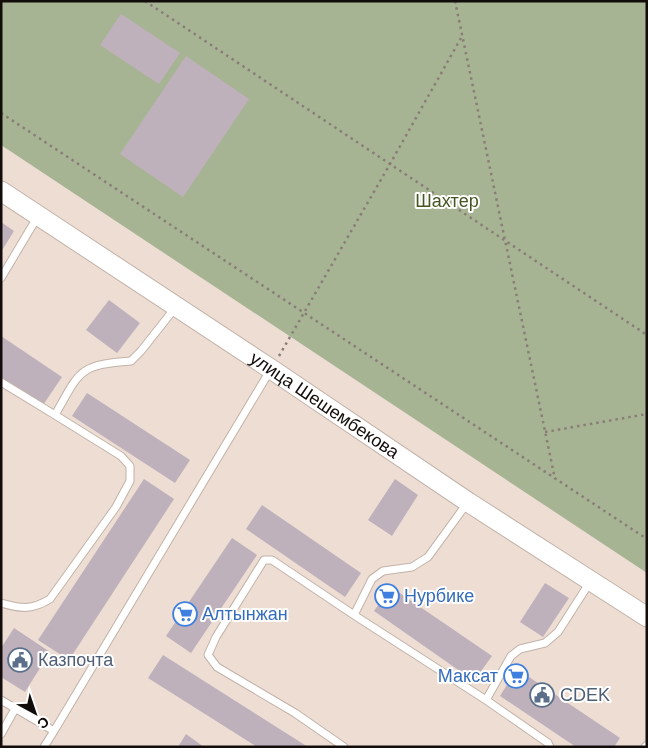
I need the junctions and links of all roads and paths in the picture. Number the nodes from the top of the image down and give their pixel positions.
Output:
1 (145, 1) edge
2 (455, 1) edge
3 (462, 37) junction
4 (1, 113) edge
5 (390, 164) junction
6 (1, 191) edge
7 (39, 215) junction
8 (506, 240) junction
9 (1, 278) edge
10 (177, 306) junction
11 (304, 313) junction
12 (647, 335) edge
13 (271, 369) junction
14 (1, 382) edge
15 (647, 414) edge
16 (55, 416) junction
17 (545, 432) junction
18 (555, 479) junction
19 (468, 502) junction
20 (647, 539) edge
21 (592, 580) junction
22 (1, 603) edge
23 (354, 614) junction
24 (647, 617) edge
25 (1, 700) edge
26 (486, 700) junction
27 (16, 709) junction
28 (54, 731) junction
29 (1, 734) edge
30 (44, 747) edge
31 (344, 747) edge
32 (550, 747) edge

1 - 5 path
2 - 3 path
3 - 5 path
3 - 8 path
4 - 11 path
5 - 8 path
5 - 11 path
6 - 7 street, улица Шешембекова
7 - 9 lane
7 - 10 street, улица Шешембекова
8 - 12 path
8 - 17 path
10 - 13 street, улица Шешембекова
10 - 16 lane
11 - 13 path
11 - 18 path
13 - 19 street, улица Шешембекова
13 - 28 lane
14 - 16 lane
15 - 17 path
16 - 22 lane
17 - 18 path
18 - 20 path
19 - 21 street, улица Шешембекова
19 - 23 lane
21 - 24 street, улица Шешембекова
21 - 26 lane
23 - 26 lane
23 - 31 lane
25 - 27 lane
26 - 32 lane
27 - 28 lane
27 - 29 lane
28 - 30 lane

